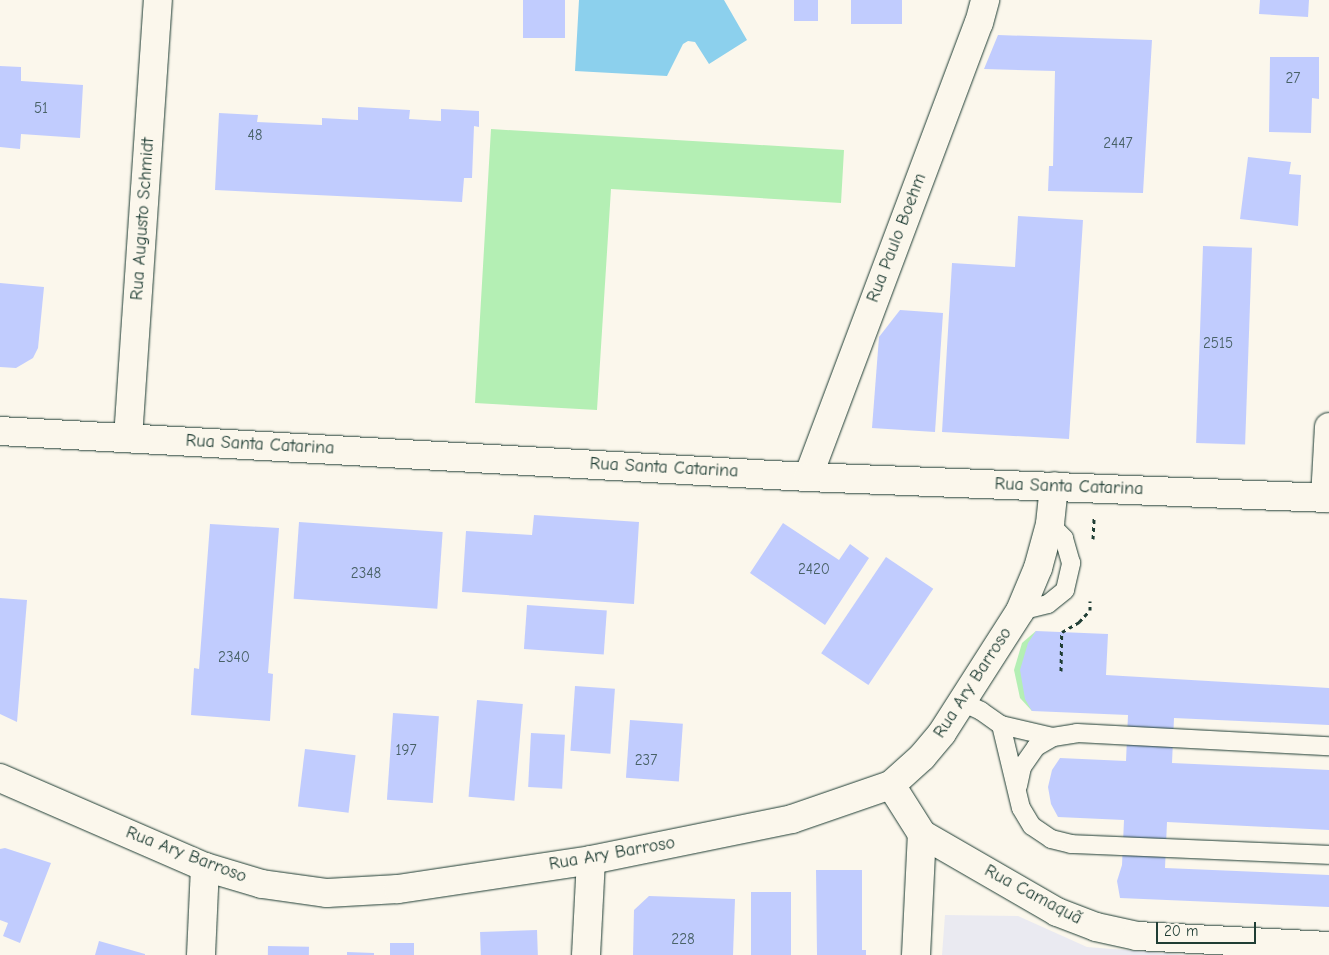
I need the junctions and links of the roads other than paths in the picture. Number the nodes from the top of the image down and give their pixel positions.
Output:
1 (158, 0) edge
2 (985, 0) edge
3 (1329, 427) edge
4 (0, 431) edge
5 (128, 438) junction
6 (808, 476) junction
7 (1054, 486) junction
8 (1327, 498) edge
9 (962, 702) junction
10 (1001, 725) junction
11 (1053, 737) junction
12 (1329, 746) edge
13 (0, 778) edge
14 (891, 785) junction
15 (1018, 786) junction
16 (922, 834) junction
17 (1329, 856) edge
18 (591, 860) junction
19 (206, 867) junction
20 (1329, 946) edge
21 (201, 955) edge
22 (586, 955) edge
23 (916, 955) edge

1 - 5 street, Rua Augusto Schmidt
2 - 6 street, Rua Paulo Boehm
3 - 8 street
4 - 5 street, Rua Santa Catarina
5 - 6 street, Rua Santa Catarina
6 - 7 street, Rua Santa Catarina
7 - 8 street, Rua Santa Catarina
7 - 9 street, Rua Ary Barroso
9 - 10 lane
9 - 14 street, Rua Ary Barroso
10 - 11 lane
10 - 15 lane
11 - 12 lane
11 - 15 lane
13 - 19 street, Rua Ary Barroso
14 - 16 street, Rua Camaquã
14 - 18 street, Rua Ary Barroso
15 - 17 lane
16 - 20 street, Rua Camaquã
16 - 23 street
18 - 19 street, Rua Ary Barroso
18 - 22 street
19 - 21 street

